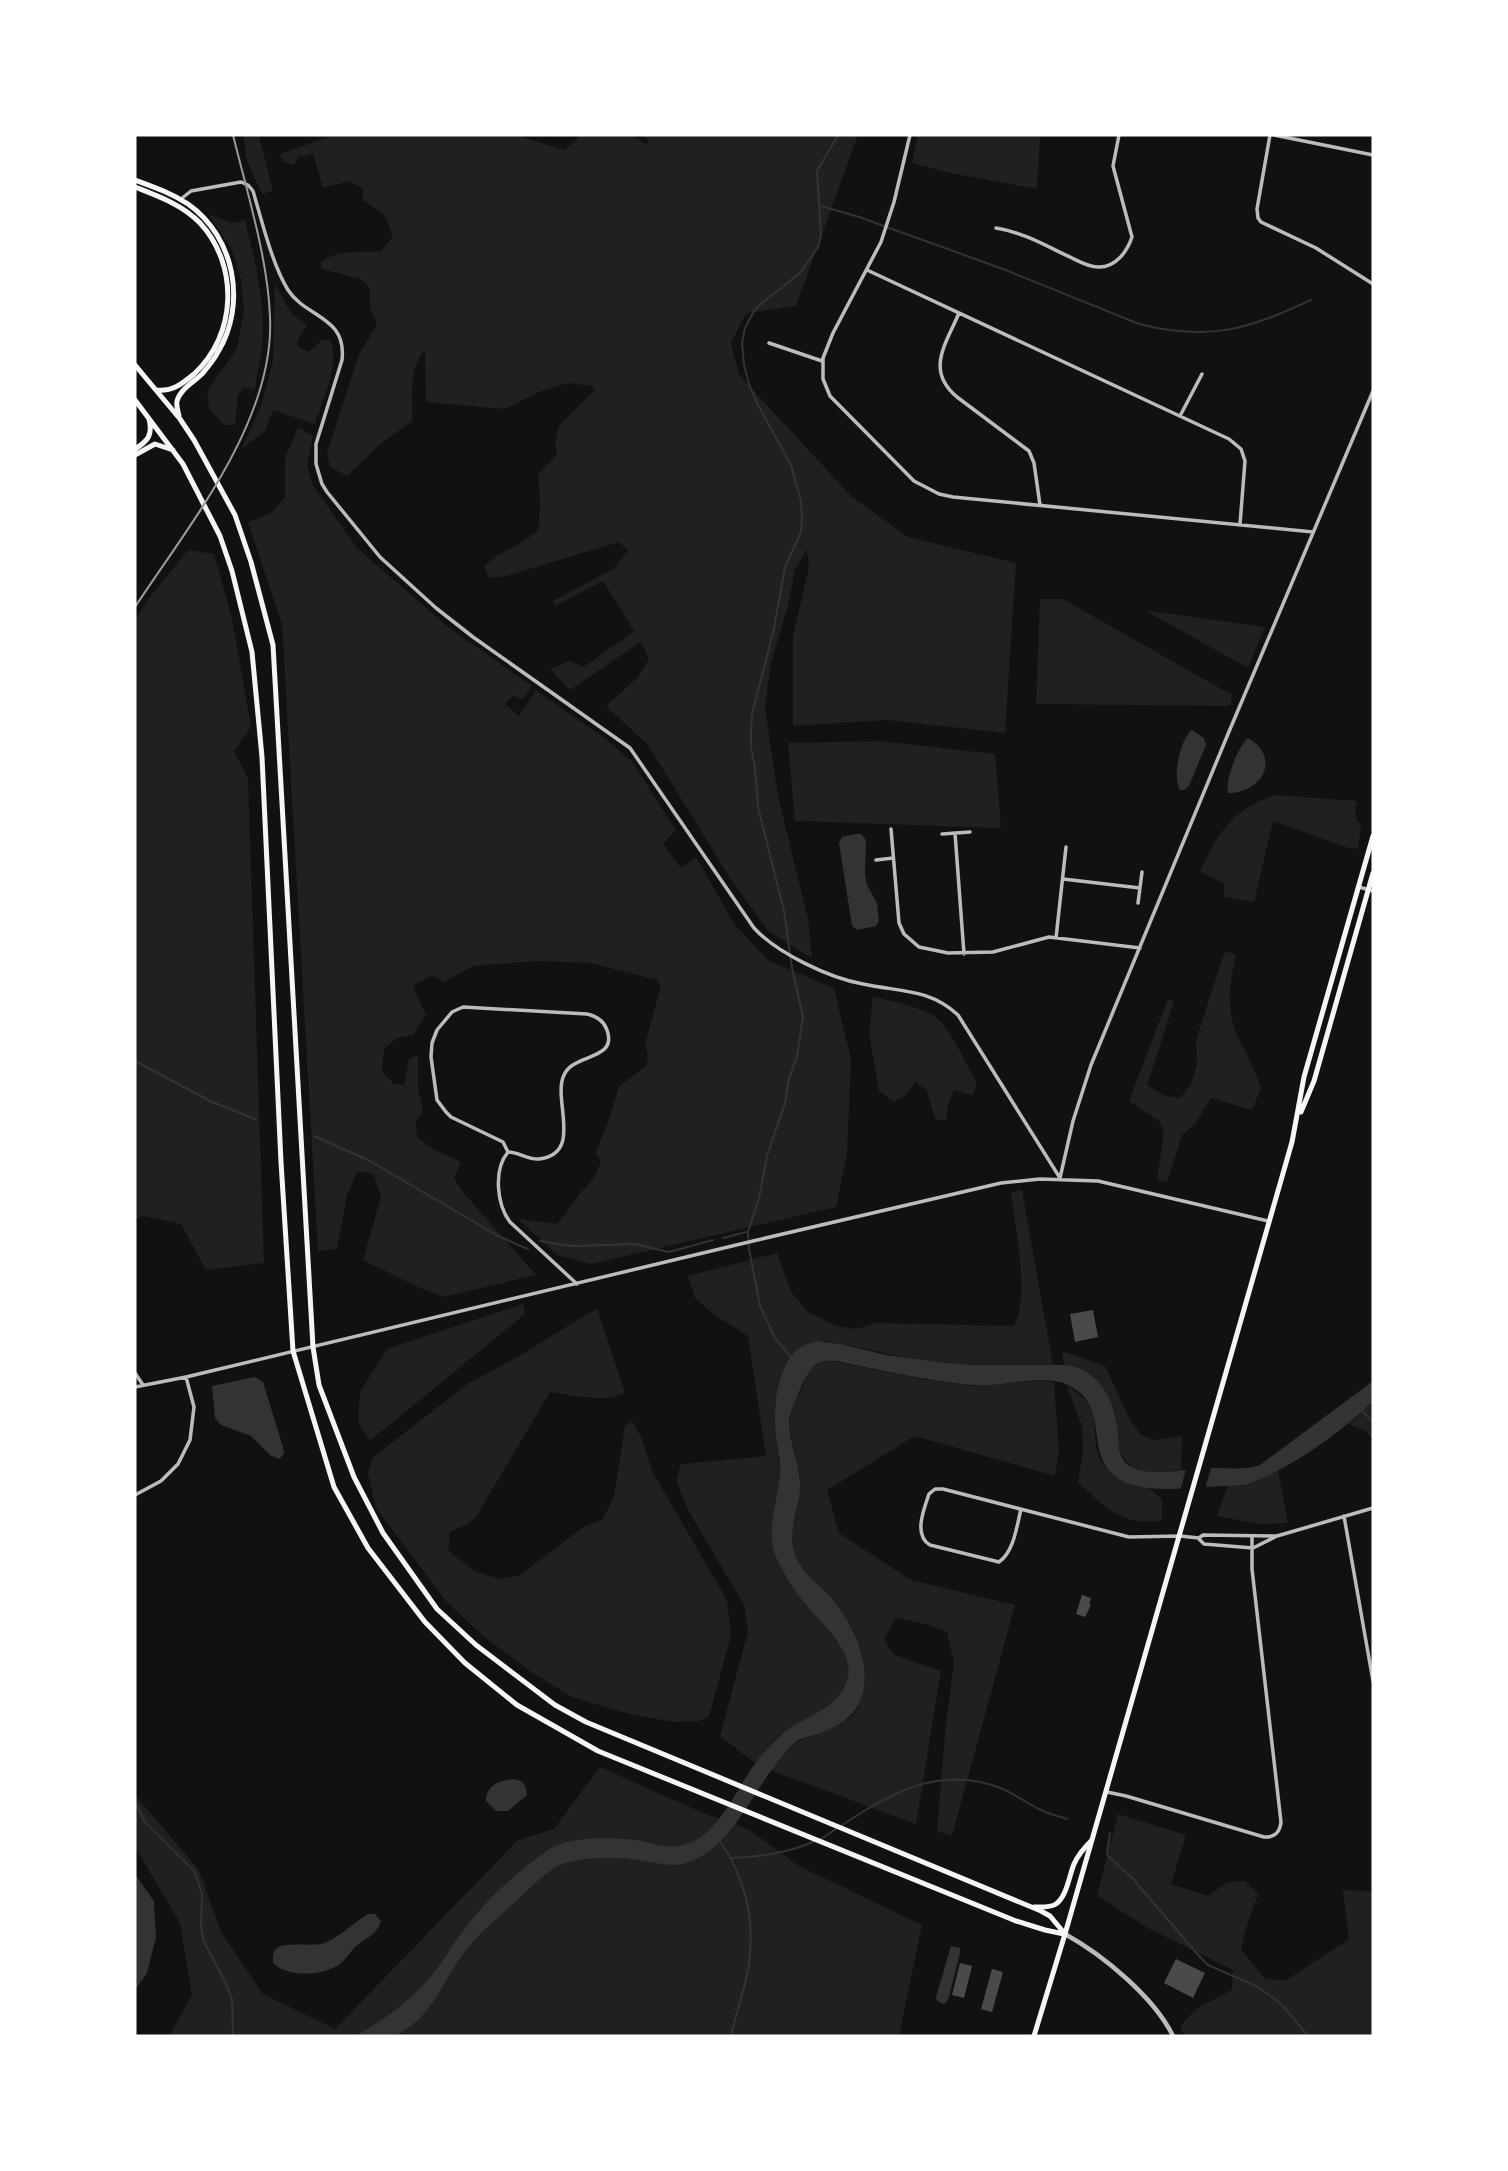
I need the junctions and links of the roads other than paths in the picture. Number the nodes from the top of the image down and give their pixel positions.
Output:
1 (910, 135) edge
2 (1119, 135) edge
3 (1272, 135) edge
4 (1373, 155) edge
5 (135, 180) edge
6 (135, 187) edge
7 (178, 202) junction
8 (996, 228) dead end
9 (867, 270) junction
10 (1373, 284) edge
11 (959, 313) junction
12 (769, 343) dead end
13 (822, 361) junction
14 (135, 365) edge
15 (1202, 374) dead end
16 (156, 390) junction
17 (1373, 391) edge
18 (135, 400) edge
19 (148, 416) junction
20 (1180, 416) junction
21 (180, 419) junction
22 (135, 449) edge
23 (174, 451) junction
24 (135, 455) edge
25 (1040, 505) junction
26 (1240, 524) junction
27 (1313, 532) junction
28 (891, 829) dead end
29 (970, 832) dead end
30 (955, 833) junction
31 (942, 834) dead end
32 (1373, 836) edge
33 (1066, 847) dead end
34 (894, 858) junction
35 (876, 860) dead end
36 (1142, 872) dead end
37 (1373, 873) edge
38 (1063, 879) junction
39 (1360, 887) junction
40 (1140, 888) junction
41 (1371, 890) edge
42 (1138, 903) dead end
43 (1352, 915) junction
44 (1361, 918) junction
45 (1056, 938) junction
46 (1140, 948) junction
47 (964, 954) junction
48 (1339, 959) junction
49 (1348, 962) junction
50 (1317, 1032) junction
51 (1327, 1035) junction
52 (1297, 1121) junction
53 (508, 1152) junction
54 (1060, 1178) junction
55 (1268, 1221) junction
56 (577, 1284) junction
57 (313, 1347) junction
58 (293, 1352) junction
59 (135, 1373) edge
60 (187, 1377) junction
61 (143, 1385) junction
62 (135, 1387) edge
63 (135, 1495) edge
64 (1373, 1508) edge
65 (1021, 1509) junction
66 (1344, 1516) junction
67 (1180, 1536) junction
68 (1277, 1536) junction
69 (1252, 1537) junction
70 (1199, 1538) junction
71 (1252, 1548) junction
72 (1373, 1681) edge
73 (1105, 1792) junction
74 (1093, 1839) junction
75 (1032, 1908) junction
76 (1065, 1934) junction
77 (1034, 2036) edge
78 (1173, 2036) edge

1 - 9 street
2 - 8 street
3 - 4 street
3 - 10 street
5 - 7 main road
6 - 7 main road
7 - 16 main road
7 - 21 main road
7 - 54 street
9 - 11 street
9 - 13 street
11 - 20 street
11 - 25 street
12 - 13 street
13 - 25 street
14 - 16 main road
15 - 20 street
16 - 21 main road
17 - 27 street
18 - 19 main road
19 - 22 main road
19 - 23 main road
20 - 26 street
21 - 57 main road
23 - 24 main road
23 - 58 main road
25 - 26 street
26 - 27 street
27 - 46 street
28 - 34 street
29 - 30 street
30 - 31 street
30 - 47 street
32 - 39 main road
33 - 38 street
34 - 35 street
34 - 47 street
36 - 40 street
37 - 41 main road
38 - 40 street
38 - 45 street
39 - 41 street
39 - 43 main road
40 - 42 street
41 - 44 main road
43 - 44 main road
43 - 48 main road
44 - 49 main road
45 - 46 street
45 - 47 street
46 - 54 street
48 - 49 main road
48 - 50 main road
49 - 51 main road
50 - 51 main road
50 - 52 main road
51 - 52 main road
52 - 55 main road
53 - 53 street
53 - 56 street
54 - 55 street
54 - 56 street
55 - 67 main road
56 - 57 street
57 - 58 street
57 - 75 main road
58 - 60 street
58 - 76 main road
59 - 61 street
60 - 61 street
60 - 63 street
61 - 62 street
64 - 66 street
65 - 65 street
65 - 67 street
66 - 68 street
66 - 72 street
67 - 70 street
67 - 73 main road
68 - 69 street
68 - 71 street
69 - 70 street
69 - 71 street
70 - 71 street
71 - 73 street
73 - 74 main road
74 - 75 main road
74 - 76 main road
75 - 76 main road
76 - 77 main road
76 - 78 street

